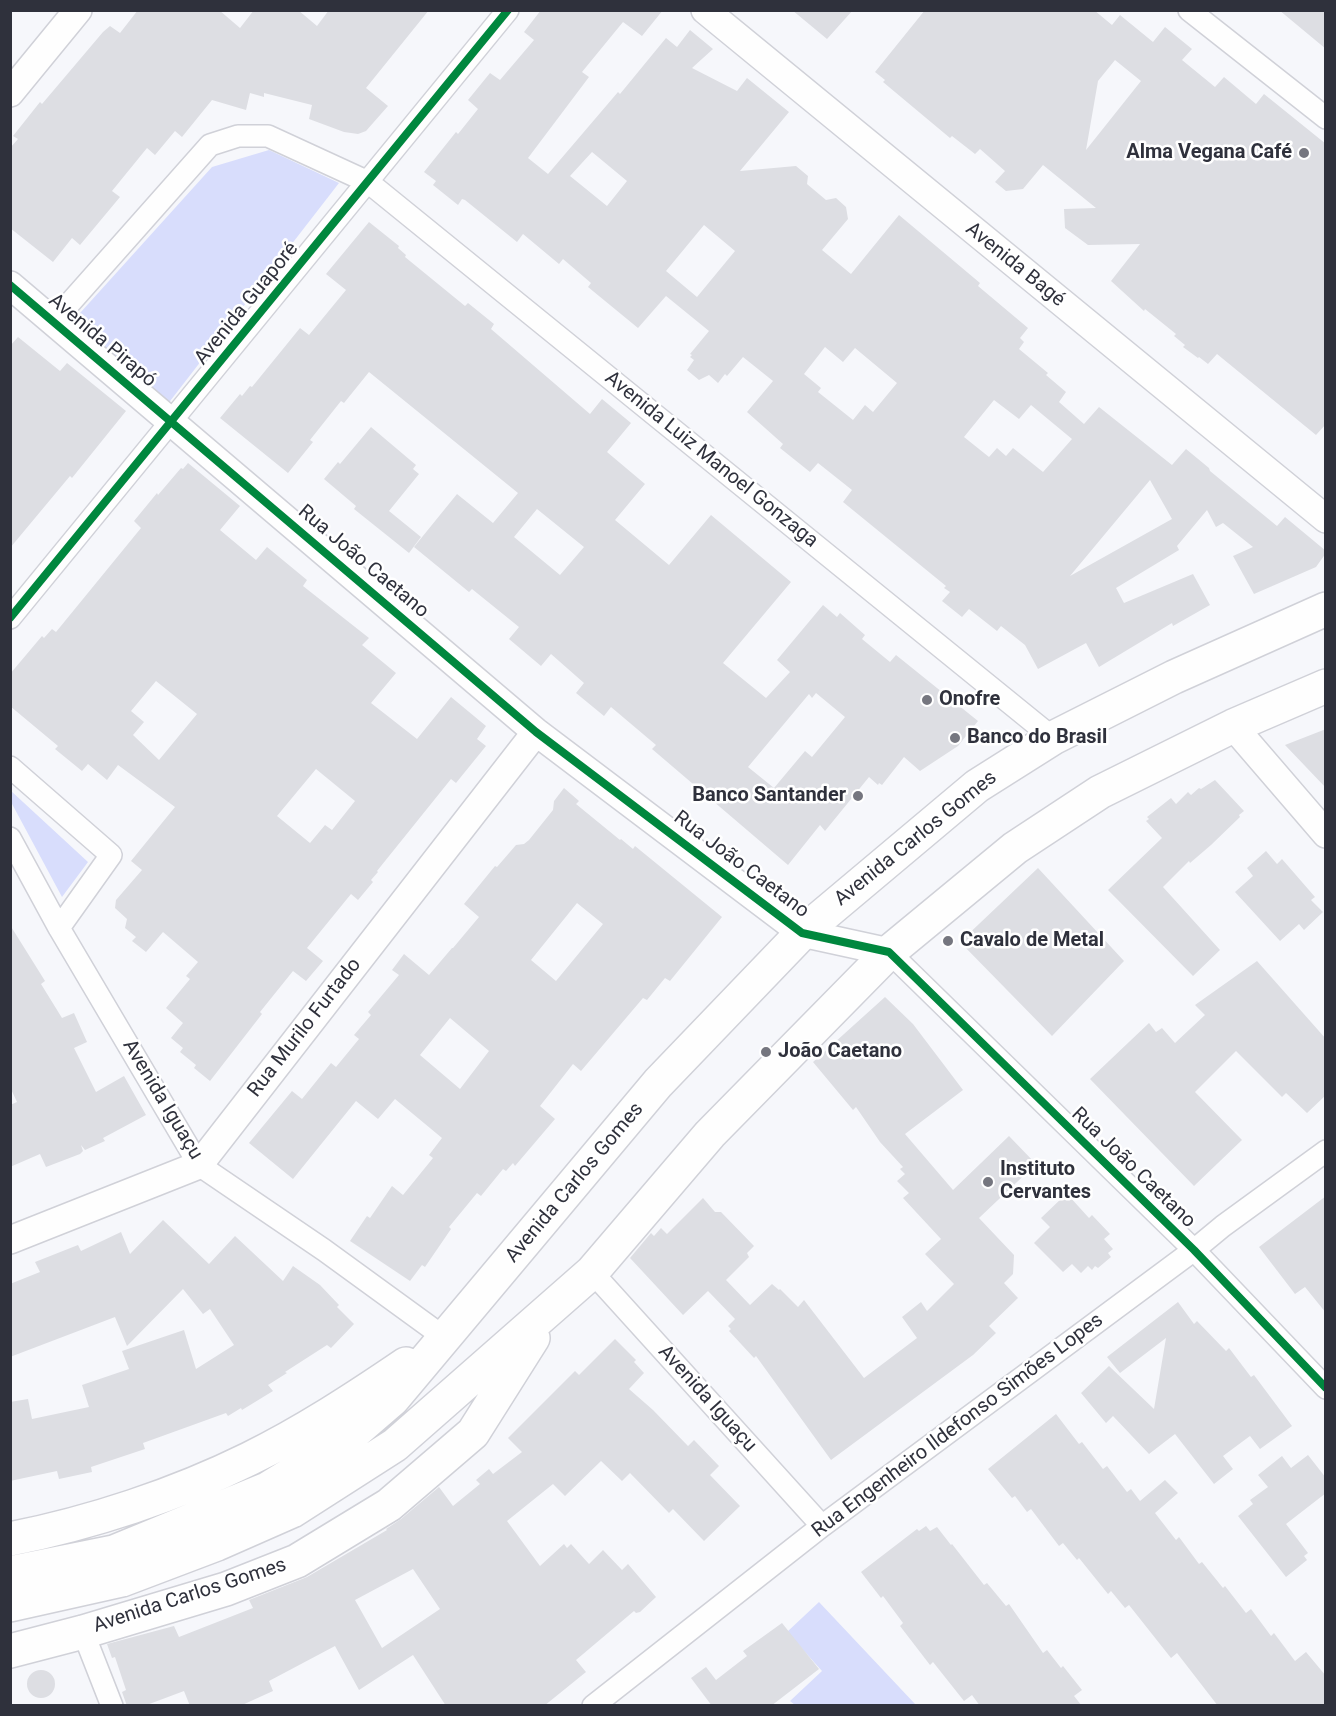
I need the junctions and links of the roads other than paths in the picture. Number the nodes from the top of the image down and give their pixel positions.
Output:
1 (78, 10) edge
2 (508, 10) edge
3 (705, 10) edge
4 (1189, 10) edge
5 (10, 93) edge
6 (1326, 118) edge
7 (368, 182) junction
8 (10, 285) edge
9 (53, 322) junction
10 (172, 421) junction
11 (1326, 519) edge
12 (1326, 609) edge
13 (10, 618) edge
14 (1326, 686) edge
15 (1233, 726) junction
16 (536, 732) junction
17 (1053, 738) junction
18 (10, 767) edge
19 (1326, 834) edge
20 (10, 838) edge
21 (59, 928) junction
22 (802, 933) junction
23 (889, 952) junction
24 (1326, 1151) edge
25 (199, 1165) junction
26 (10, 1240) edge
27 (1194, 1250) junction
28 (592, 1272) junction
29 (550, 1310) junction
30 (445, 1338) junction
31 (1326, 1388) edge
32 (822, 1526) junction
33 (10, 1539) edge
34 (10, 1573) edge
35 (10, 1605) edge
36 (83, 1632) junction
37 (10, 1651) edge
38 (112, 1706) edge
39 (593, 1706) edge

1 - 5 street
2 - 7 street, Avenida Guaporé
3 - 11 street, Avenida Bagé
4 - 6 street
7 - 9 street, Avenida Luiz Manoel Gonzaga
7 - 10 street, Avenida Guaporé
7 - 17 street, Avenida Luiz Manoel Gonzaga
8 - 9 street, Avenida Pirapó
9 - 10 street, Avenida Pirapó
10 - 13 street, Avenida Guaporé
10 - 16 street, Rua João Caetano
12 - 17 main road, Avenida Carlos Gomes
14 - 15 main road, Avenida Carlos Gomes
15 - 19 street
15 - 23 main road, Avenida Carlos Gomes
16 - 22 street, Rua João Caetano
16 - 25 street, Rua Murilo Furtado
17 - 22 main road, Avenida Carlos Gomes
18 - 21 street
20 - 21 street, Avenida Iguaçu
21 - 25 street, Avenida Iguaçu
22 - 23 street, Rua João Caetano
22 - 30 main road, Avenida Carlos Gomes
23 - 27 street, Rua João Caetano
23 - 28 main road, Avenida Carlos Gomes
24 - 27 street, Rua Engenheiro Ildefonso Simões Lopes
25 - 26 street
25 - 30 street, Avenida Iguaçu
27 - 31 street, Rua João Caetano
27 - 32 street, Rua Engenheiro Ildefonso Simões Lopes
28 - 29 main road, Avenida Carlos Gomes
28 - 32 street, Avenida Iguaçu
29 - 35 main road, Avenida Carlos Gomes
29 - 36 main road, Avenida Carlos Gomes
30 - 33 main road, Avenida Carlos Gomes
30 - 34 main road, Avenida Carlos Gomes
32 - 39 street, Rua Engenheiro Ildefonso Simões Lopes
36 - 37 main road, Avenida Carlos Gomes
36 - 38 street

